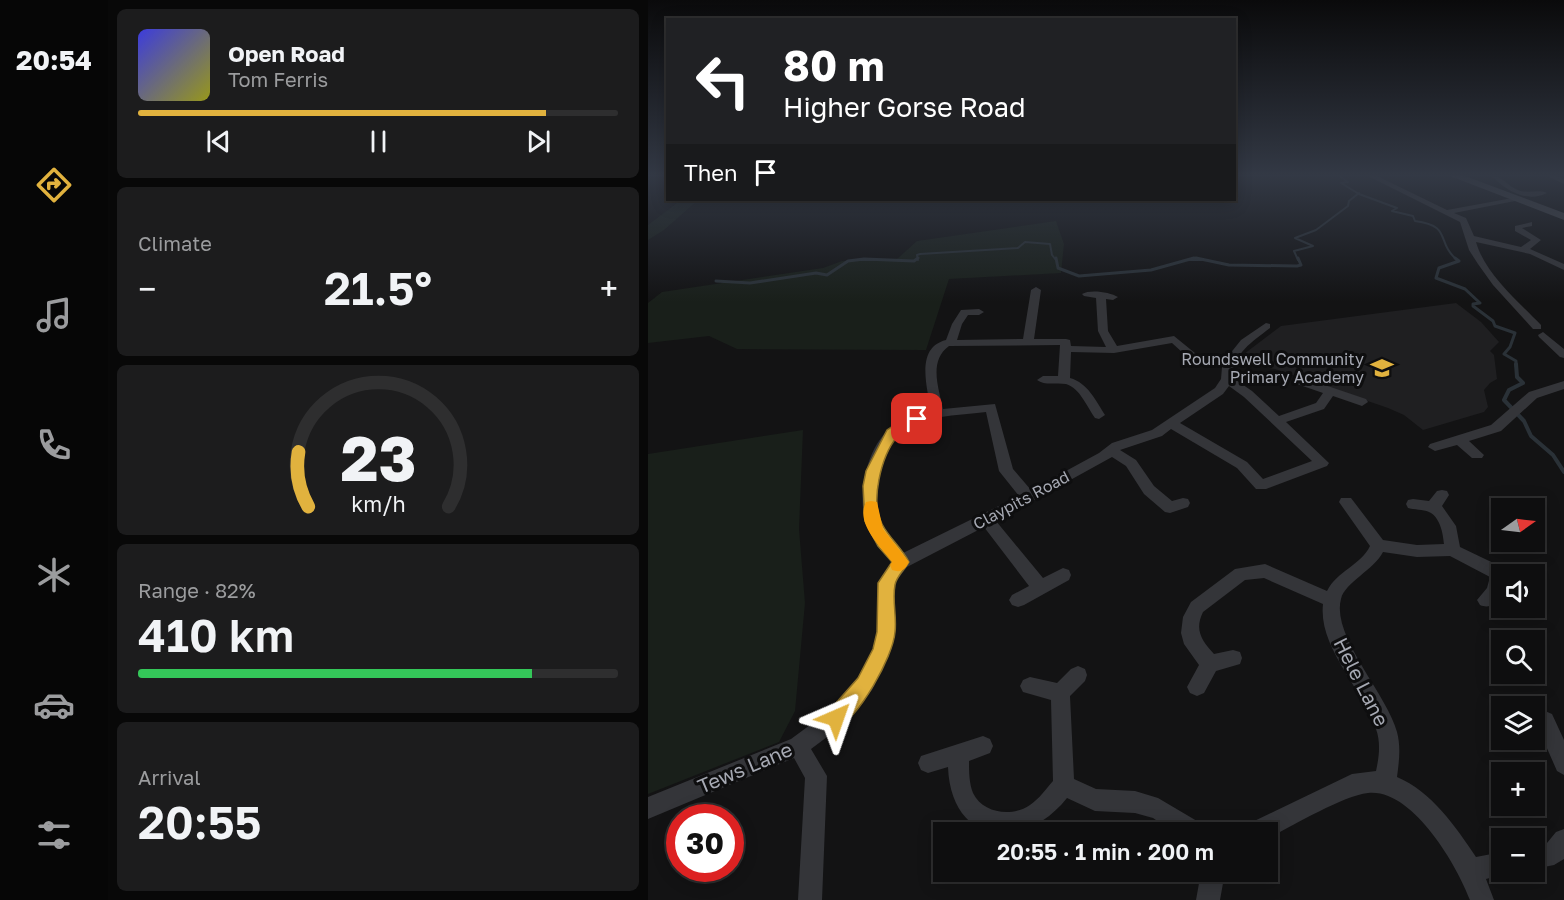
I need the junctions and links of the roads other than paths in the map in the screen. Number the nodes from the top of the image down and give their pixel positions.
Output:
1 (1457, 218) edge
2 (1522, 224) dead end
3 (1470, 238) junction
4 (1523, 249) junction
5 (1564, 267) edge
6 (1036, 290) dead end
7 (1087, 294) dead end
8 (1101, 296) junction
9 (1113, 297) dead end
10 (979, 312) dead end
11 (1266, 326) dead end
12 (951, 342) junction
13 (1028, 342) junction
14 (1067, 349) junction
15 (1114, 350) junction
16 (1564, 355) edge
17 (1228, 372) junction
18 (1064, 379) junction
19 (1043, 380) dead end
20 (1298, 380) dead end
21 (1564, 385) edge
22 (1330, 391) junction
23 (1362, 402) dead end
24 (938, 415) junction
25 (1099, 415) dead end
26 (1276, 421) junction
27 (1172, 424) junction
28 (1458, 439) junction
29 (1435, 447) dead end
30 (1110, 450) junction
31 (1477, 455) dead end
32 (1029, 498) junction
33 (1346, 502) dead end
34 (1183, 503) dead end
35 (1413, 504) dead end
36 (986, 519) junction
37 (1378, 545) junction
38 (1452, 550) junction
39 (901, 562) junction
40 (1491, 569) edge
41 (1063, 575) dead end
42 (1040, 587) junction
43 (1491, 595) edge
44 (1018, 600) dead end
45 (1331, 600) junction
46 (1486, 600) dead end
47 (1233, 658) dead end
48 (1210, 664) junction
49 (1078, 675) dead end
50 (1030, 686) dead end
51 (1197, 687) dead end
52 (1060, 693) junction
53 (1545, 721) dead end
54 (798, 746) junction
55 (983, 746) dead end
56 (958, 754) junction
57 (928, 763) dead end
58 (1564, 764) edge
59 (1384, 783) junction
60 (1064, 785) junction
61 (648, 808) edge
62 (1179, 822) edge
63 (1276, 822) edge
64 (1564, 840) edge
65 (1545, 855) edge
66 (1491, 866) edge
67 (1470, 870) junction
68 (1211, 882) edge
69 (810, 900) edge
70 (1208, 900) edge
71 (1482, 900) edge

1 - 3 street
2 - 4 street
3 - 4 street
3 - 16 street
4 - 5 street
6 - 13 street
7 - 8 street
8 - 9 street
8 - 15 street
10 - 12 street
11 - 17 street, Claypits Road
12 - 13 street
12 - 24 street
13 - 14 street
14 - 15 street
14 - 18 street
15 - 17 street
17 - 26 street
17 - 27 street, Claypits Road
18 - 19 street
18 - 25 street
20 - 22 street
21 - 28 street
22 - 23 street
22 - 26 street
24 - 32 street
24 - 39 street
26 - 27 street
27 - 30 street, Claypits Road
28 - 29 street
28 - 31 street
30 - 32 street, Claypits Road
30 - 34 street
32 - 36 street, Claypits Road
33 - 37 street
35 - 38 street
36 - 39 street, Claypits Road
36 - 42 street
37 - 38 street
37 - 45 street
38 - 40 street
39 - 54 street, Tews Lane
41 - 42 street
42 - 44 street
43 - 46 street
45 - 48 street
45 - 59 street, Hele Lane
47 - 48 street
48 - 51 street
49 - 52 street
50 - 52 street
52 - 60 street
53 - 58 street
54 - 61 street, Tews Lane
54 - 69 street
55 - 56 street
56 - 57 street
56 - 60 street
59 - 63 street
59 - 67 street
60 - 62 street
64 - 65 street
66 - 67 street
67 - 71 street
68 - 70 street

